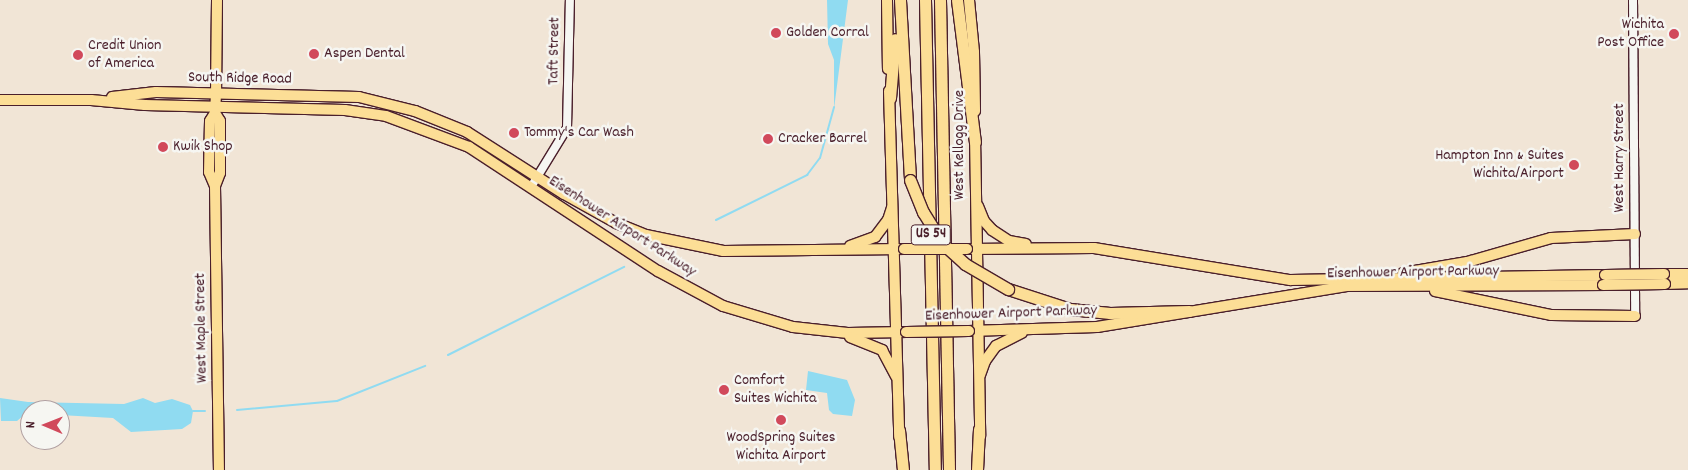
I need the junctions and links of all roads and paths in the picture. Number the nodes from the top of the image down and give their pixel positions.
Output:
1 (217, 0) edge
2 (570, 0) edge
3 (887, 0) edge
4 (899, 0) edge
5 (926, 0) edge
6 (940, 0) edge
7 (957, 0) edge
8 (969, 0) edge
9 (1634, 0) edge
10 (216, 94) junction
11 (890, 98) junction
12 (0, 100) edge
13 (91, 100) junction
14 (388, 105) joint
15 (215, 110) junction
16 (386, 116) joint
17 (975, 142) junction
18 (539, 176) junction
19 (531, 187) junction
20 (975, 197) junction
21 (894, 198) junction
22 (1635, 234) junction
23 (1059, 248) junction
24 (971, 249) junction
25 (900, 250) junction
26 (814, 251) junction
27 (1688, 274) edge
28 (1376, 278) junction
29 (1664, 279) junction
30 (1604, 280) junction
31 (1688, 283) edge
32 (1410, 287) junction
33 (1189, 311) junction
34 (1636, 316) joint
35 (973, 331) junction
36 (1038, 331) junction
37 (829, 332) junction
38 (902, 332) junction
39 (898, 381) junction
40 (978, 381) junction
41 (979, 429) junction
42 (899, 430) junction
43 (219, 470) edge
44 (899, 470) edge
45 (903, 470) edge
46 (935, 470) edge
47 (949, 470) edge
48 (977, 470) edge
49 (982, 470) edge

1 - 10 main road, West Maple Street
2 - 18 street, Taft Street
3 - 11 main road
4 - 11 highway
4 - 33 highway, bridge
5 - 46 highway, US 54
6 - 47 highway, US 54
7 - 17 highway
8 - 17 main road, West Kellogg Drive
9 - 22 street, West Harry Street
10 - 13 main road, South Ridge Road
10 - 14 main road, South Ridge Road
10 - 15 main road, West Maple Street
11 - 21 main road
12 - 13 main road, South Ridge Road
13 - 15 main road, South Ridge Road
14 - 18 main road, Eisenhower Airport Parkway
15 - 16 main road, South Ridge Road
15 - 43 main road, West Maple Street
16 - 19 main road, Eisenhower Airport Parkway
17 - 20 main road, West Kellogg Drive
18 - 19 street, Taft Street
18 - 26 main road, Eisenhower Airport Parkway
19 - 37 main road, Eisenhower Airport Parkway
20 - 23 main road
20 - 24 main road, West Kellogg Drive
21 - 25 main road
21 - 26 main road
22 - 28 main road
22 - 34 street, West Harry Street
23 - 24 main road, Eisenhower Airport Parkway
23 - 28 main road, Eisenhower Airport Parkway
24 - 25 main road, Eisenhower Airport Parkway, bridge
24 - 35 main road, West Kellogg Drive
25 - 26 main road, Eisenhower Airport Parkway
25 - 38 main road
27 - 29 main road, Eisenhower Airport Parkway
28 - 30 main road, Eisenhower Airport Parkway
29 - 30 main road, Eisenhower Airport Parkway, bridge
29 - 31 main road, Eisenhower Airport Parkway
30 - 32 main road, Eisenhower Airport Parkway
32 - 33 main road, Eisenhower Airport Parkway
32 - 34 main road
33 - 36 main road, Eisenhower Airport Parkway
35 - 36 main road, Eisenhower Airport Parkway
35 - 38 main road, Eisenhower Airport Parkway, bridge
35 - 40 main road, West Kellogg Drive
36 - 40 main road
37 - 38 main road, Eisenhower Airport Parkway
37 - 39 main road
38 - 39 main road
39 - 42 main road
40 - 41 main road, West Kellogg Drive
41 - 48 highway
41 - 49 main road, West Kellogg Drive
42 - 44 main road
42 - 45 highway

